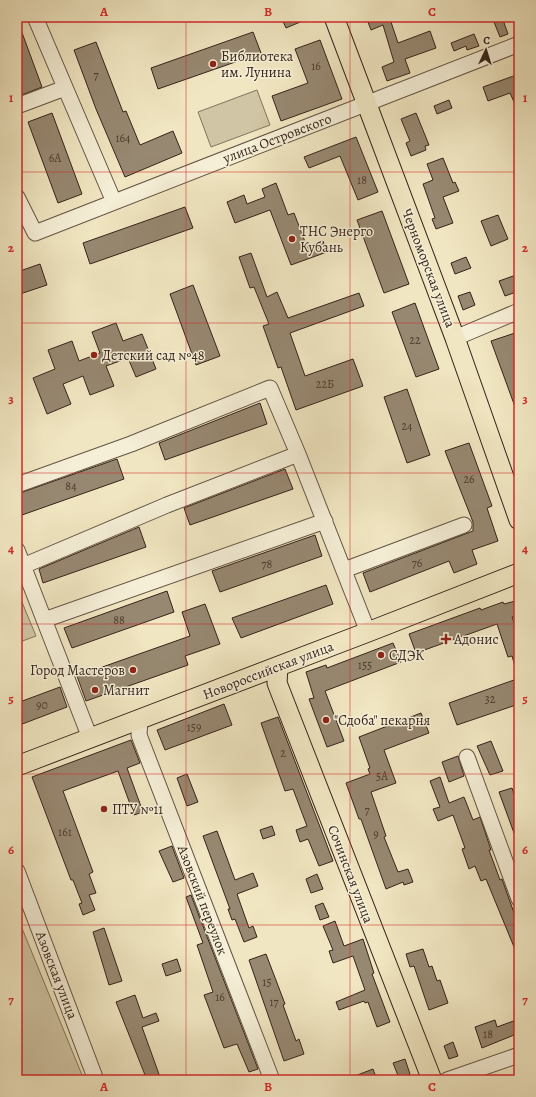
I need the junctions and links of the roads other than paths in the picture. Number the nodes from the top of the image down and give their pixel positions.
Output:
1 (35, 17) edge
2 (334, 17) edge
3 (519, 44) edge
4 (65, 88) junction
5 (368, 103) junction
6 (17, 106) edge
7 (17, 197) edge
8 (114, 202) junction
9 (519, 311) edge
10 (455, 338) junction
11 (298, 454) junction
12 (17, 485) edge
13 (519, 520) edge
14 (325, 521) junction
15 (464, 525) dead end
16 (17, 550) edge
17 (23, 566) junction
18 (344, 570) junction
19 (519, 573) edge
20 (44, 620) junction
21 (368, 632) junction
22 (278, 667) junction
23 (140, 719) junction
24 (90, 738) junction
25 (468, 757) dead end
26 (17, 766) edge
27 (17, 871) edge
28 (519, 899) edge
29 (519, 1055) edge
30 (96, 1080) edge
31 (272, 1080) edge
32 (432, 1080) edge
33 (447, 1080) edge

1 - 4 lane
2 - 5 main road, Черноморская улица
3 - 5 lane, улица Островского
4 - 6 lane
4 - 8 lane
5 - 8 lane, улица Островского
5 - 10 main road, Черноморская улица
7 - 8 lane, улица Островского
9 - 10 lane
10 - 13 main road, Черноморская улица
11 - 12 lane
11 - 14 lane
11 - 17 lane
14 - 18 lane
14 - 20 lane
15 - 18 lane
16 - 17 lane
17 - 20 lane
18 - 21 lane
19 - 21 main road, Новороссийская улица
20 - 24 lane
21 - 22 main road, Новороссийская улица
22 - 23 main road, Новороссийская улица
22 - 32 main road, Сочинская улица
23 - 24 main road, Новороссийская улица
23 - 31 lane, Азовский переулок
24 - 26 main road, Новороссийская улица
25 - 28 lane
27 - 30 lane, Азовская улица
29 - 33 lane

